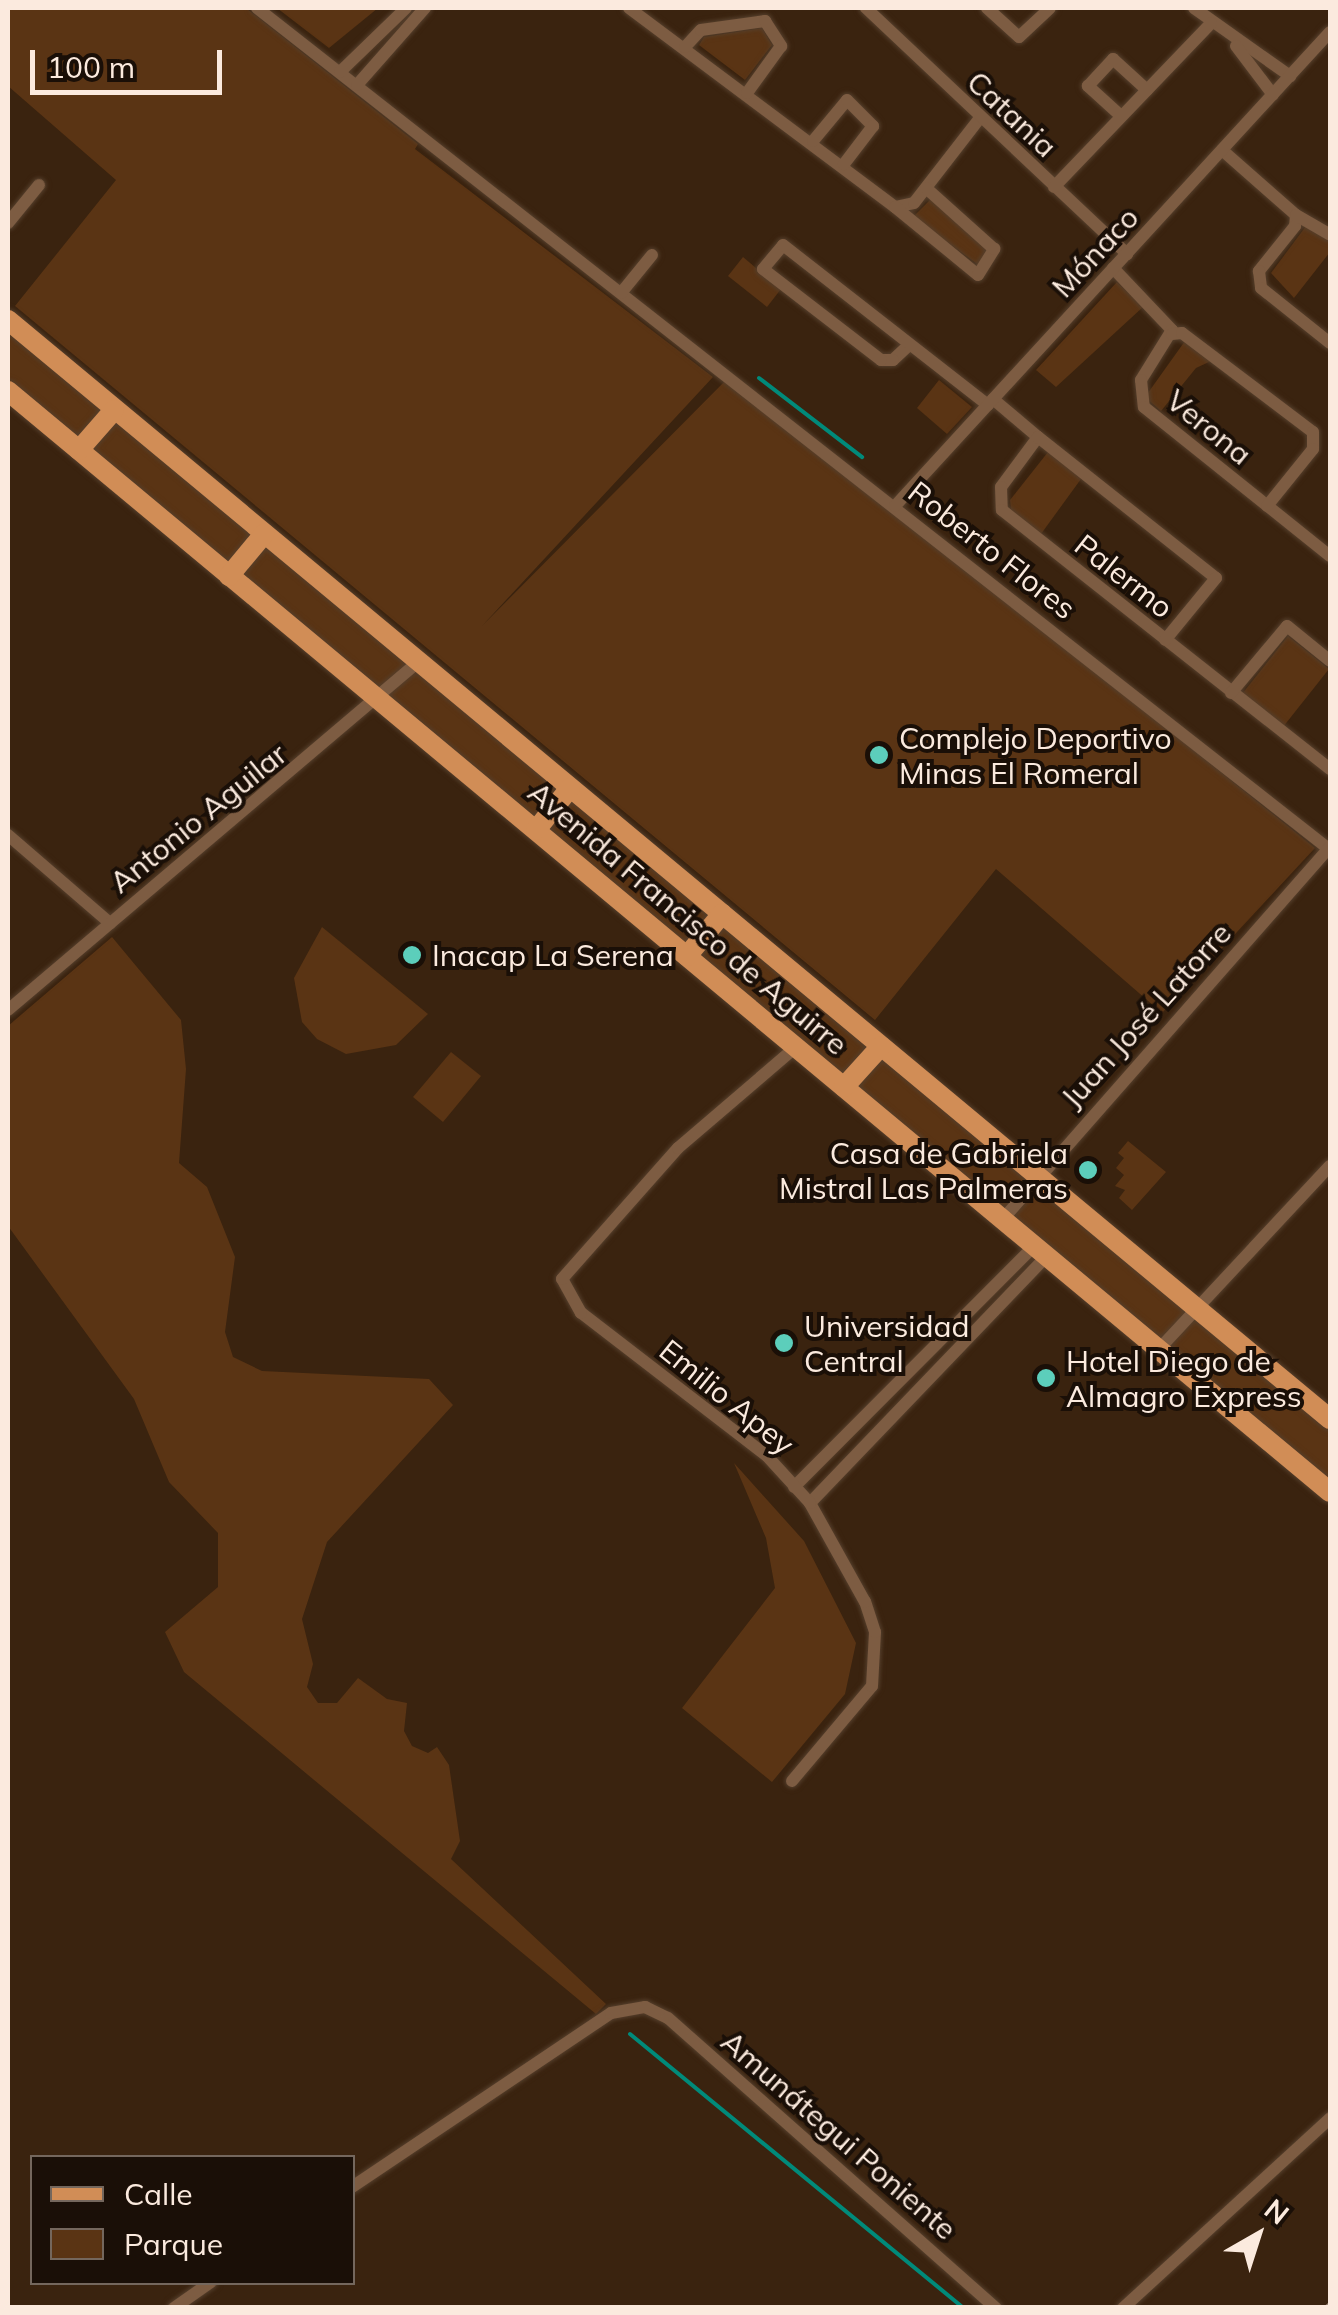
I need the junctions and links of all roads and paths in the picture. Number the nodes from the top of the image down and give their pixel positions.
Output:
1 (257, 8) edge
2 (406, 8) edge
3 (425, 8) edge
4 (866, 8) edge
5 (987, 8) edge
6 (1050, 8) edge
7 (1194, 8) edge
8 (634, 9) edge
9 (1211, 23) junction
10 (1330, 32) edge
11 (1232, 40) junction
12 (685, 47) junction
13 (340, 72) junction
14 (1290, 76) junction
15 (356, 85) junction
16 (1147, 90) junction
17 (747, 93) junction
18 (1273, 94) junction
19 (1121, 116) junction
20 (980, 118) junction
21 (812, 141) junction
22 (1222, 150) junction
23 (844, 164) junction
24 (39, 185) dead end
25 (1054, 186) junction
26 (926, 188) junction
27 (895, 207) junction
28 (1296, 215) junction
29 (8, 223) edge
30 (1330, 234) edge
31 (1127, 254) junction
32 (652, 255) dead end
33 (1114, 268) junction
34 (621, 293) junction
35 (8, 320) edge
36 (1172, 334) junction
37 (1330, 343) edge
38 (909, 345) junction
39 (8, 391) edge
40 (990, 402) junction
41 (114, 410) junction
42 (1038, 436) junction
43 (78, 450) junction
44 (896, 506) junction
45 (1267, 506) junction
46 (264, 534) junction
47 (1330, 556) edge
48 (229, 576) junction
49 (1164, 640) junction
50 (1330, 661) edge
51 (418, 662) junction
52 (1231, 693) junction
53 (380, 701) junction
54 (1330, 769) edge
55 (570, 788) junction
56 (536, 830) junction
57 (8, 835) edge
58 (1330, 849) edge
59 (722, 914) junction
60 (110, 923) junction
61 (687, 956) junction
62 (8, 1010) edge
63 (881, 1046) junction
64 (796, 1047) junction
65 (844, 1087) junction
66 (1330, 1166) edge
67 (1036, 1175) junction
68 (1003, 1219) junction
69 (1041, 1251) junction
70 (1194, 1306) junction
71 (1160, 1348) junction
72 (1330, 1419) edge
73 (794, 1486) junction
74 (1330, 1492) edge
75 (810, 1504) junction
76 (792, 1781) dead end
77 (1330, 2118) edge
78 (355, 2185) edge
79 (207, 2285) edge
80 (174, 2308) edge
81 (996, 2308) edge
82 (1123, 2308) edge

1 - 13 street, Roberto Flores
2 - 13 street
3 - 15 street
4 - 20 street, Catania
5 - 6 street
7 - 9 street
8 - 12 street
9 - 11 street
9 - 16 street
10 - 14 street, Mónaco
11 - 14 street
11 - 18 street
12 - 17 street
12 - 17 street
13 - 15 street, Roberto Flores
14 - 18 street, Mónaco
15 - 34 street, Roberto Flores
16 - 19 street
16 - 19 street
17 - 21 street
18 - 22 street, Mónaco
19 - 25 street
20 - 25 street, Catania
20 - 26 street
21 - 23 street
21 - 23 street
22 - 28 street
22 - 31 street, Mónaco
23 - 27 street
24 - 29 street
25 - 31 street, Catania
26 - 27 street
26 - 27 street
28 - 30 street
28 - 37 street
31 - 33 street, Mónaco
32 - 34 street
33 - 36 street
33 - 40 street, Mónaco
34 - 44 street, Roberto Flores
35 - 41 main road, Avenida Francisco de Aguirre
36 - 45 street, Verona
36 - 45 street
38 - 38 street
38 - 40 street
39 - 43 main road, Avenida Francisco de Aguirre
40 - 42 street
40 - 44 street, Mónaco
41 - 43 main road
41 - 46 main road, Avenida Francisco de Aguirre
42 - 49 street, Palermo
42 - 49 street
43 - 48 main road, Avenida Francisco de Aguirre
44 - 58 street, Roberto Flores
45 - 47 street, Verona
46 - 48 main road
46 - 51 main road, Avenida Francisco de Aguirre
48 - 53 main road, Avenida Francisco de Aguirre
49 - 52 street, Palermo
50 - 52 street
51 - 53 street, Antonio Aguilar
51 - 55 main road, Avenida Francisco de Aguirre
52 - 54 street, Palermo
53 - 56 main road, Avenida Francisco de Aguirre
53 - 60 street, Antonio Aguilar
55 - 56 main road
55 - 59 main road, Avenida Francisco de Aguirre
56 - 61 main road, Avenida Francisco de Aguirre
57 - 60 street
58 - 67 street, Juan José Latorre
59 - 61 main road
59 - 63 main road, Avenida Francisco de Aguirre
60 - 62 street, Antonio Aguilar
61 - 64 main road, Avenida Francisco de Aguirre
63 - 65 main road
63 - 67 main road, Avenida Francisco de Aguirre
64 - 65 main road, Avenida Francisco de Aguirre
64 - 73 street, Emilio Apey
65 - 68 main road, Avenida Francisco de Aguirre
66 - 70 street
67 - 68 street, Juan José Latorre
67 - 70 main road, Avenida Francisco de Aguirre
68 - 69 main road, Avenida Francisco de Aguirre
69 - 71 main road, Avenida Francisco de Aguirre
69 - 73 street
69 - 75 street
70 - 71 street
70 - 72 main road, Avenida Francisco de Aguirre
71 - 74 main road, Avenida Francisco de Aguirre
73 - 75 street, Emilio Apey
75 - 76 street, Emilio Apey
77 - 82 street
78 - 81 street, Amunátegui Poniente
79 - 80 street

